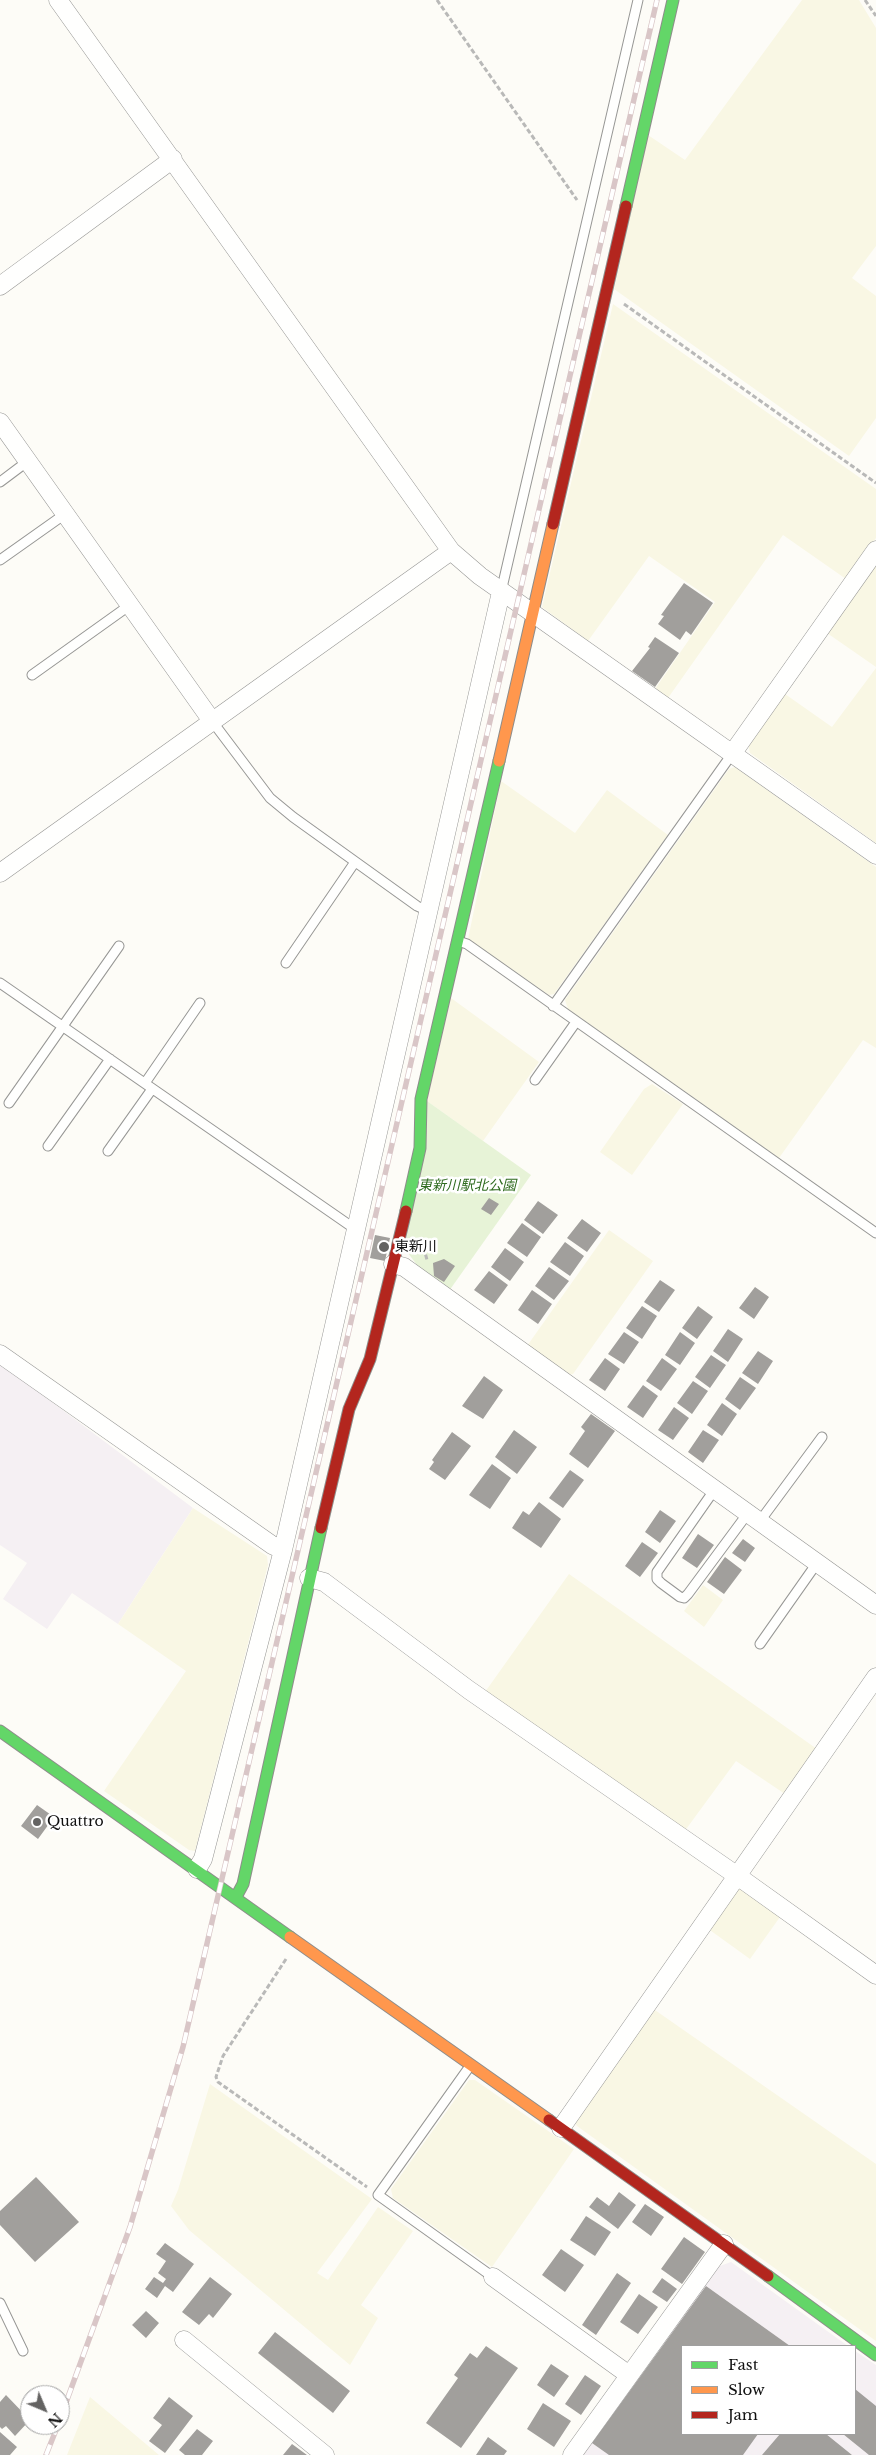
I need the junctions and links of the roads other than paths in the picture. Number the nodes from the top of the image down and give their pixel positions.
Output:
1 (58, 0) edge
2 (638, 0) edge
3 (673, 0) edge
4 (172, 159) junction
5 (0, 286) edge
6 (0, 422) edge
7 (28, 461) junction
8 (0, 482) edge
9 (65, 514) junction
10 (876, 550) edge
11 (451, 551) junction
12 (0, 560) edge
13 (501, 592) junction
14 (130, 606) junction
15 (533, 613) junction
16 (32, 675) dead end
17 (212, 721) junction
18 (732, 754) junction
19 (876, 855) edge
20 (355, 862) junction
21 (0, 873) edge
22 (428, 911) junction
23 (457, 941) junction
24 (119, 946) dead end
25 (286, 964) dead end
26 (0, 983) edge
27 (200, 1003) dead end
28 (553, 1006) junction
29 (576, 1022) junction
30 (63, 1026) junction
31 (110, 1059) junction
32 (536, 1080) dead end
33 (148, 1086) junction
34 (9, 1103) dead end
35 (48, 1146) dead end
36 (108, 1151) dead end
37 (355, 1229) junction
38 (876, 1233) edge
39 (392, 1264) junction
40 (0, 1354) edge
41 (822, 1437) dead end
42 (715, 1489) junction
43 (754, 1517) junction
44 (283, 1550) junction
45 (817, 1563) junction
46 (309, 1578) junction
47 (876, 1605) edge
48 (760, 1644) dead end
49 (876, 1677) edge
50 (0, 1731) edge
51 (197, 1869) junction
52 (736, 1875) junction
53 (236, 1897) junction
54 (876, 1975) edge
55 (470, 2065) junction
56 (561, 2128) junction
57 (724, 2244) junction
58 (493, 2277) joint
59 (0, 2303) edge
60 (184, 2340) dead end
61 (23, 2351) dead end
62 (876, 2354) edge
63 (629, 2375) junction
64 (325, 2455) edge
65 (572, 2455) edge

1 - 4 street
2 - 13 lane
3 - 15 street
4 - 5 street
4 - 11 street
6 - 7 street
7 - 8 lane
7 - 9 street
9 - 12 lane
9 - 14 street
10 - 18 street
11 - 13 street
11 - 17 street
13 - 15 street
13 - 22 street
14 - 16 lane
14 - 17 street
15 - 18 street
15 - 23 street
17 - 20 lane
17 - 21 street
18 - 19 street
18 - 28 lane
20 - 22 lane
20 - 25 lane
22 - 37 street
23 - 28 lane
23 - 39 street
24 - 30 lane
26 - 30 lane
27 - 33 lane
28 - 29 lane
29 - 32 lane
29 - 38 lane
30 - 31 lane
30 - 34 lane
31 - 33 lane
31 - 35 lane
33 - 36 lane
33 - 37 lane
37 - 44 street
39 - 42 street
39 - 46 street
40 - 44 street
41 - 43 lane
42 - 43 street
42 - 43 lane
43 - 45 street
44 - 51 street
45 - 47 street
45 - 48 lane
46 - 52 street
46 - 53 street
49 - 52 street
50 - 51 street
51 - 53 street
52 - 54 street
52 - 56 street
53 - 55 street
55 - 56 street
55 - 58 lane
56 - 57 street
57 - 62 street
57 - 63 street
58 - 63 street
59 - 61 lane
60 - 64 street
63 - 65 street

